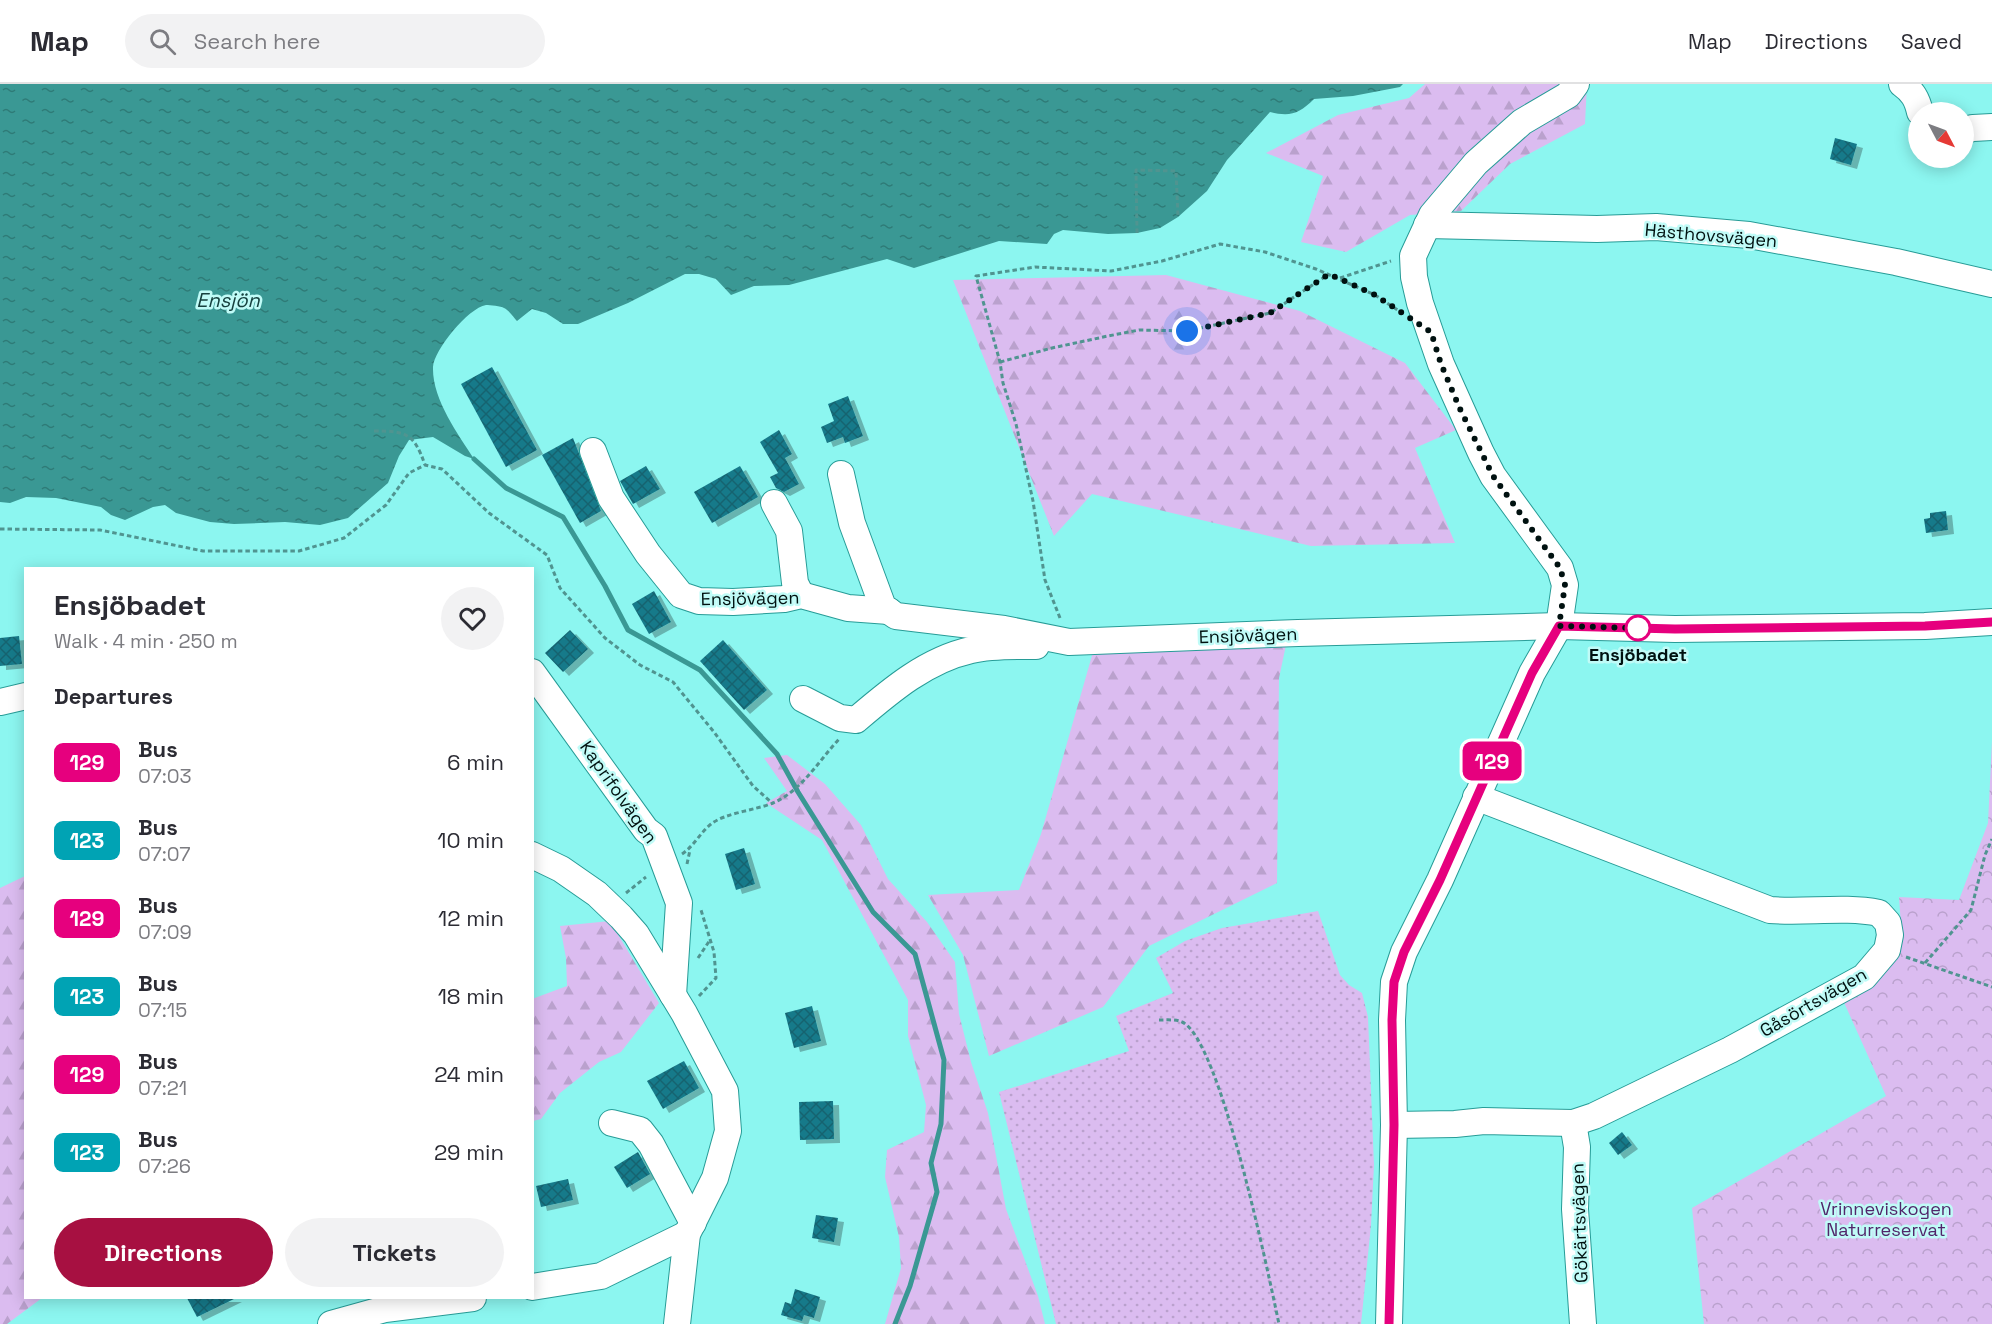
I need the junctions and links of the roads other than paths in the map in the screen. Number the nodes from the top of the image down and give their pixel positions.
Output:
1 (1576, 84) edge
2 (1902, 84) edge
3 (1918, 102) edge
4 (1992, 127) edge
5 (1974, 128) edge
6 (1423, 232) junction
7 (1992, 284) edge
8 (593, 451) dead end
9 (842, 474) dead end
10 (774, 503) dead end
11 (801, 595) junction
12 (889, 611) junction
13 (1992, 622) edge
14 (1559, 626) junction
15 (1069, 642) junction
16 (534, 675) edge
17 (24, 696) edge
18 (803, 699) dead end
19 (0, 702) edge
20 (1476, 797) junction
21 (534, 856) edge
22 (673, 995) junction
23 (1573, 1123) junction
24 (612, 1124) dead end
25 (1394, 1125) junction
26 (690, 1229) junction
27 (534, 1287) edge
28 (465, 1299) edge
29 (331, 1324) edge
30 (677, 1324) edge
31 (1389, 1324) edge
32 (1583, 1324) edge

1 - 6 street
2 - 3 street
4 - 5 street
6 - 7 street, Hästhovsvägen
6 - 14 street
8 - 11 street, Ensjövägen
9 - 12 street
10 - 11 street
11 - 12 street, Ensjövägen
12 - 15 street, Ensjövägen
13 - 14 street, Ensjövägen
14 - 15 street, Ensjövägen
14 - 20 street
15 - 18 street
16 - 22 street, Kaprifolvägen
17 - 19 street
20 - 23 street, Gåsörtsvägen
20 - 25 street
21 - 22 street
22 - 26 street
23 - 25 street, Gåsörtsvägen
23 - 32 street, Gökärtsvägen
24 - 26 street
25 - 31 street
26 - 27 street
26 - 30 street
28 - 29 street

